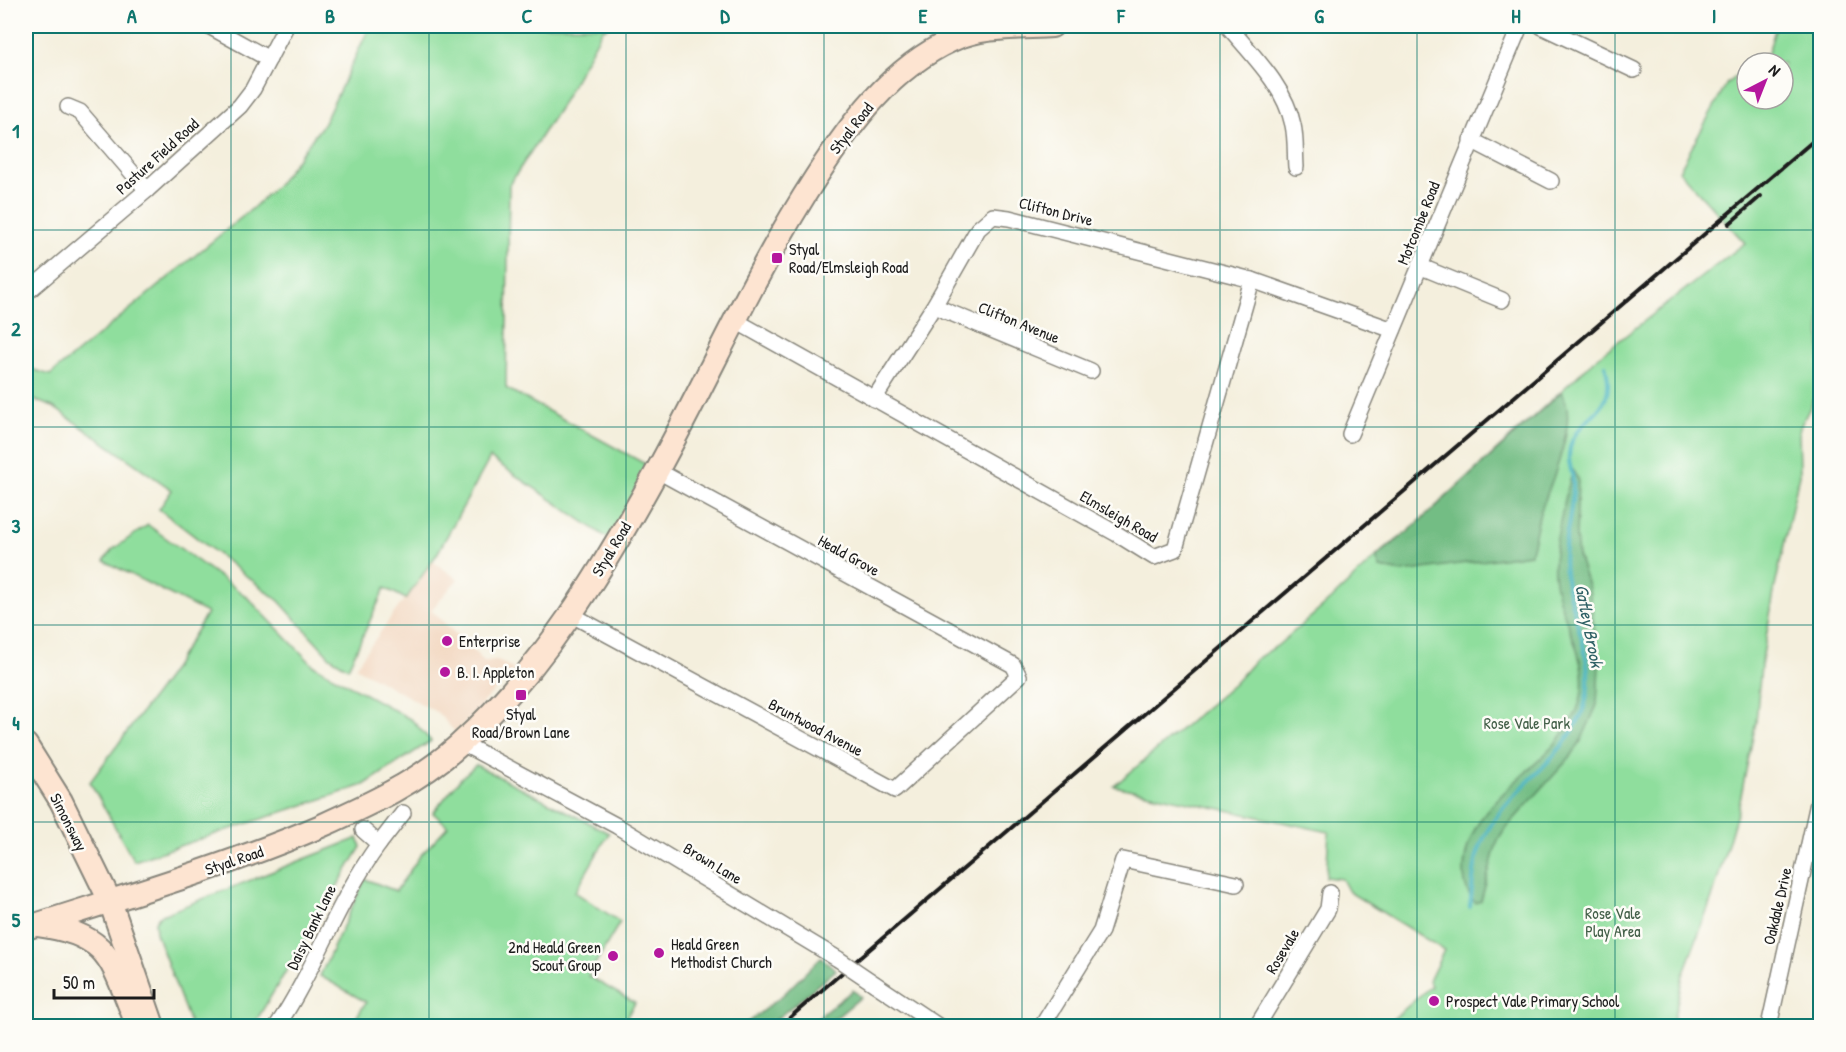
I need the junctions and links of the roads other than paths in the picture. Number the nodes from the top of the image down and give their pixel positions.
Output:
1 (209, 26) edge
2 (286, 26) edge
3 (1052, 26) edge
4 (1228, 26) edge
5 (1520, 26) edge
6 (1541, 26) edge
7 (991, 28) edge
8 (269, 59) junction
9 (1634, 70) dead end
10 (68, 107) dead end
11 (1471, 140) junction
12 (1296, 167) dead end
13 (1551, 182) dead end
14 (147, 190) junction
15 (1419, 266) junction
16 (1252, 280) junction
17 (26, 293) edge
18 (1502, 300) dead end
19 (934, 306) junction
20 (734, 320) junction
21 (1393, 330) junction
22 (1091, 370) dead end
23 (874, 399) junction
24 (1350, 434) dead end
25 (657, 471) junction
26 (572, 615) junction
27 (1019, 676) joint
28 (462, 743) junction
29 (26, 744) edge
30 (1821, 794) edge
31 (403, 813) dead end
32 (363, 830) dead end
33 (379, 844) junction
34 (1236, 884) dead end
35 (1330, 893) dead end
36 (110, 901) junction
37 (30, 926) edge
38 (138, 1026) edge
39 (153, 1026) edge
40 (277, 1026) edge
41 (938, 1026) edge
42 (1042, 1026) edge
43 (1257, 1026) edge
44 (1769, 1026) edge

1 - 8 street
2 - 8 street, Pasture Field Road
3 - 7 main road, Styal Road
4 - 12 street
5 - 11 street, Motcombe Road
6 - 9 street
7 - 20 main road, Styal Road
8 - 14 street, Pasture Field Road
10 - 14 street
11 - 13 street
11 - 15 street, Motcombe Road
14 - 17 street, Pasture Field Road
15 - 18 street
15 - 21 street, Motcombe Road
16 - 19 street, Clifton Drive
16 - 21 street
16 - 23 street, Elmsleigh Road
19 - 22 street, Clifton Avenue
19 - 23 street, Clifton Drive
20 - 23 street, Elmsleigh Road
20 - 25 main road, Styal Road
21 - 24 street, Motcombe Road
25 - 26 main road, Styal Road
25 - 27 street, Heald Grove
26 - 27 street, Bruntwood Avenue
26 - 28 main road, Styal Road
28 - 36 main road, Styal Road
28 - 41 street, Brown Lane, bridge
29 - 36 main road, Simonsway
30 - 44 street, Oakdale Drive
31 - 33 street, Daisy Bank Lane
32 - 33 street
33 - 40 street, Daisy Bank Lane
34 - 42 street
35 - 43 street, Rosevale
36 - 37 main road, Styal Road
36 - 39 main road, Simonsway
37 - 38 main road

